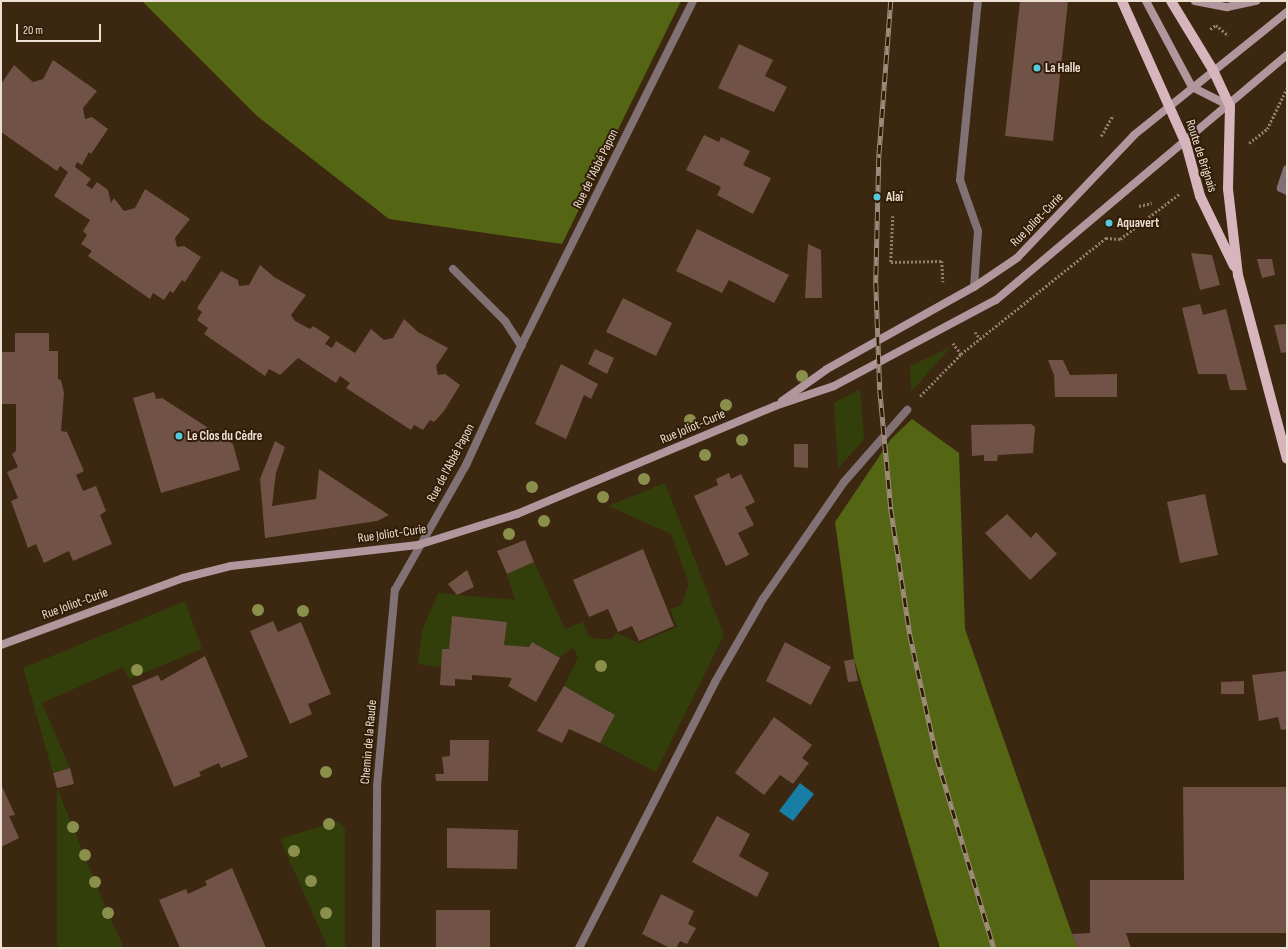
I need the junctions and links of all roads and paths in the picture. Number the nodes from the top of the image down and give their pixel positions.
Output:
1 (693, 1) edge
2 (978, 1) edge
3 (1122, 1) edge
4 (1146, 1) edge
5 (1171, 1) edge
6 (1195, 1) edge
7 (1256, 1) edge
8 (1287, 12) edge
9 (1207, 30) dead end
10 (1230, 37) dead end
11 (1287, 55) edge
12 (1213, 70) junction
13 (1192, 87) junction
14 (1287, 88) edge
15 (1169, 105) junction
16 (1230, 106) junction
17 (1113, 115) dead end
18 (1101, 136) dead end
19 (1186, 144) junction
20 (1244, 148) dead end
21 (1287, 169) edge
22 (1287, 191) edge
23 (1172, 199) dead end
24 (893, 216) dead end
25 (453, 268) dead end
26 (1238, 275) junction
27 (944, 287) dead end
28 (974, 287) junction
29 (521, 346) junction
30 (775, 406) junction
31 (907, 410) joint
32 (1287, 459) edge
33 (418, 545) junction
34 (1, 645) edge
35 (376, 948) edge
36 (580, 948) edge

1 - 29 street, Rue de l'Abbé Papon
2 - 28 street
3 - 15 main road, Route de Brignais
4 - 13 main road
5 - 12 main road, Route de Brignais
6 - 7 main road
8 - 12 main road, Rue Joliot-Curie
9 - 10 path
11 - 16 main road, Rue Joliot-Curie
12 - 13 main road, Rue Joliot-Curie
12 - 16 main road, Route de Brignais
13 - 15 main road, Rue Joliot-Curie
13 - 16 main road
14 - 20 path
15 - 19 main road, Route de Brignais
15 - 28 main road, Rue Joliot-Curie
16 - 19 main road, Rue Joliot-Curie
16 - 26 main road, Route de Brignais
17 - 18 path
19 - 26 main road, Route de Brignais
19 - 30 main road, Rue Joliot-Curie
21 - 22 street
23 - 31 path
24 - 27 path
25 - 29 street
26 - 32 main road, Route de Brignais
28 - 30 main road, Rue Joliot-Curie
29 - 33 street, Rue de l'Abbé Papon
30 - 33 main road, Rue Joliot-Curie
31 - 36 street
33 - 34 main road, Rue Joliot-Curie
33 - 35 street, Chemin de la Raude

